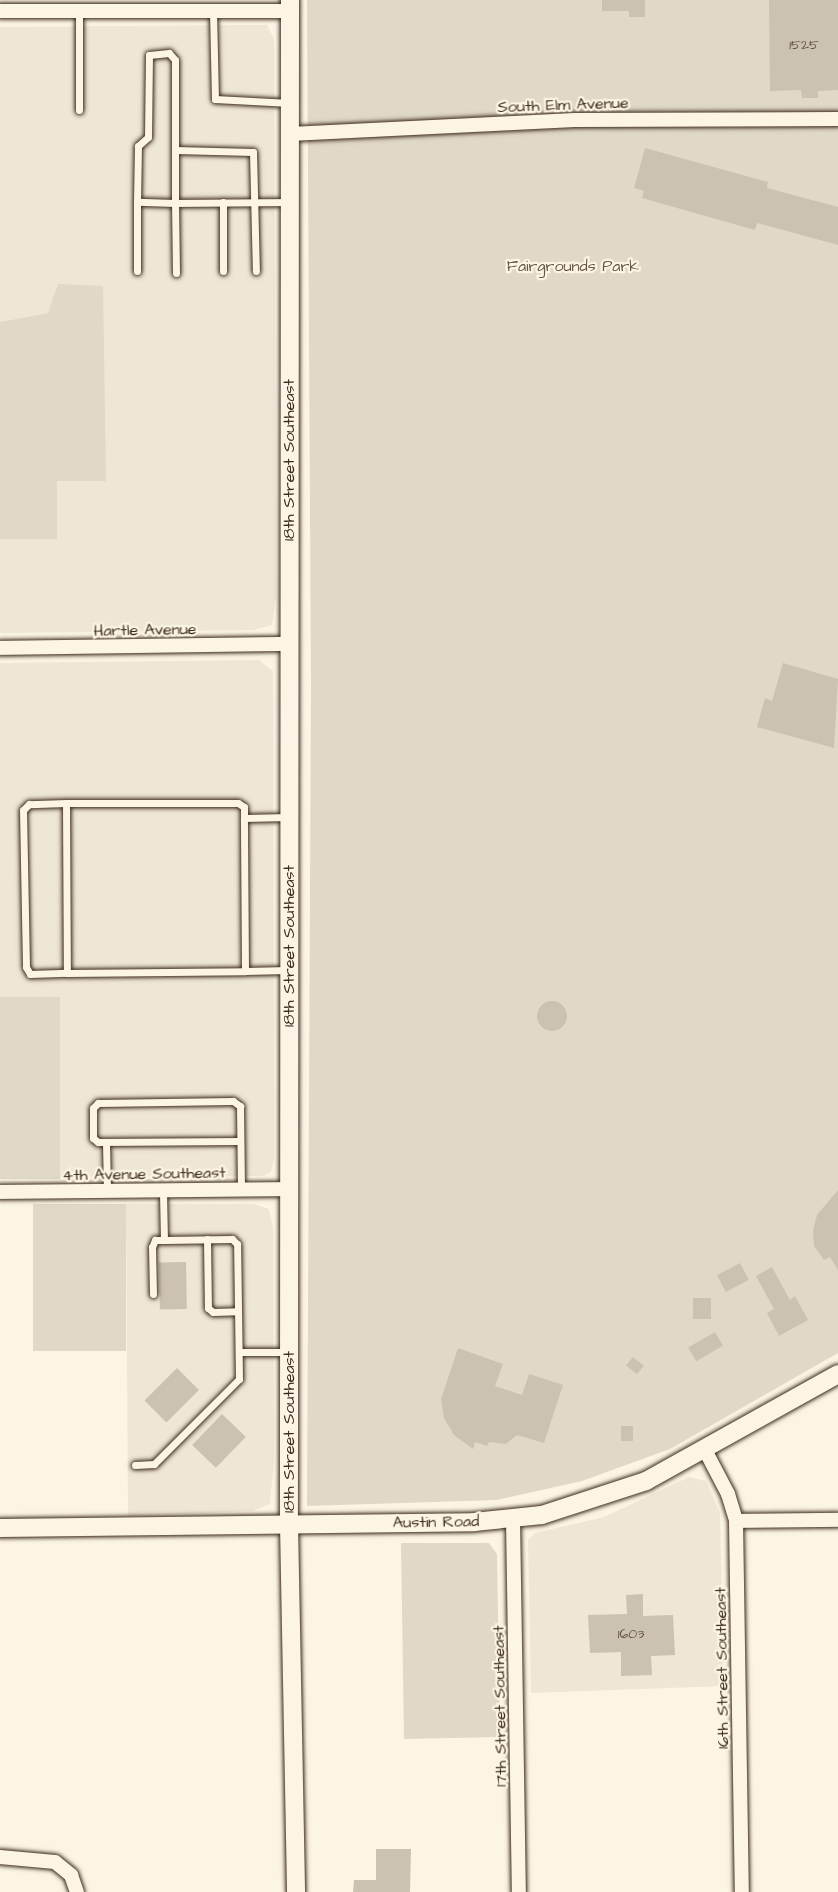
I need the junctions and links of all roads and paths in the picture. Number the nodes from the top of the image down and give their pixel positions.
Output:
1 (36, 5) edge
2 (108, 5) edge
3 (290, 6) edge
4 (0, 11) edge
5 (79, 11) junction
6 (213, 11) junction
7 (290, 102) junction
8 (79, 110) dead end
9 (838, 119) edge
10 (290, 134) junction
11 (175, 150) junction
12 (137, 202) junction
13 (223, 202) junction
14 (255, 202) junction
15 (290, 202) junction
16 (175, 203) junction
17 (137, 271) dead end
18 (223, 271) dead end
19 (256, 271) dead end
20 (176, 273) dead end
21 (290, 644) junction
22 (0, 648) edge
23 (66, 803) junction
24 (289, 817) junction
25 (244, 818) junction
26 (289, 970) junction
27 (245, 971) junction
28 (67, 973) junction
29 (240, 1141) junction
30 (106, 1143) junction
31 (289, 1189) junction
32 (163, 1190) junction
33 (241, 1190) junction
34 (107, 1191) junction
35 (0, 1192) edge
36 (207, 1239) junction
37 (164, 1240) junction
38 (153, 1294) dead end
39 (238, 1311) junction
40 (239, 1352) junction
41 (289, 1352) junction
42 (838, 1374) edge
43 (705, 1450) junction
44 (135, 1465) dead end
45 (513, 1519) junction
46 (838, 1520) edge
47 (736, 1521) junction
48 (289, 1524) junction
49 (0, 1528) edge
50 (0, 1857) edge
51 (78, 1892) edge
52 (296, 1892) edge
53 (519, 1892) edge
54 (742, 1892) edge

1 - 4 street
1 - 5 street
2 - 5 street
2 - 6 street
3 - 6 street
3 - 7 street, 18th Street Southeast
5 - 8 lane
6 - 7 lane
7 - 10 street, 18th Street Southeast
9 - 10 street, South Elm Avenue
10 - 15 street, 18th Street Southeast
11 - 12 lane
11 - 14 lane
11 - 16 lane
12 - 16 lane
12 - 17 lane
13 - 14 lane
13 - 16 lane
13 - 18 lane
14 - 15 lane
14 - 19 lane
15 - 21 street, 18th Street Southeast
16 - 20 lane
21 - 22 street, Hartle Avenue
21 - 24 street, 18th Street Southeast
23 - 25 lane
23 - 28 lane
23 - 28 lane
24 - 25 lane
24 - 26 street, 18th Street Southeast
25 - 27 lane
26 - 27 lane
26 - 31 street, 18th Street Southeast
27 - 28 lane
29 - 30 lane
29 - 30 lane
29 - 33 lane
30 - 34 lane
31 - 33 street, 4th Avenue Southeast
31 - 41 street, 18th Street Southeast
32 - 33 street, 4th Avenue Southeast
32 - 34 street, 4th Avenue Southeast
32 - 37 lane
34 - 35 street, 4th Avenue Southeast
36 - 37 lane
36 - 39 lane
36 - 39 lane
37 - 38 lane
39 - 40 lane
40 - 41 lane
40 - 44 lane
41 - 48 street, 18th Street Southeast
42 - 43 street, Austin Road
43 - 45 street, Austin Road
43 - 47 street, 16th Street Southeast
45 - 48 street, Austin Road
45 - 53 street, 17th Street Southeast
46 - 47 street
47 - 54 street, 16th Street Southeast
48 - 49 street, Austin Road
48 - 52 street, 18th Street Southeast
50 - 51 street

